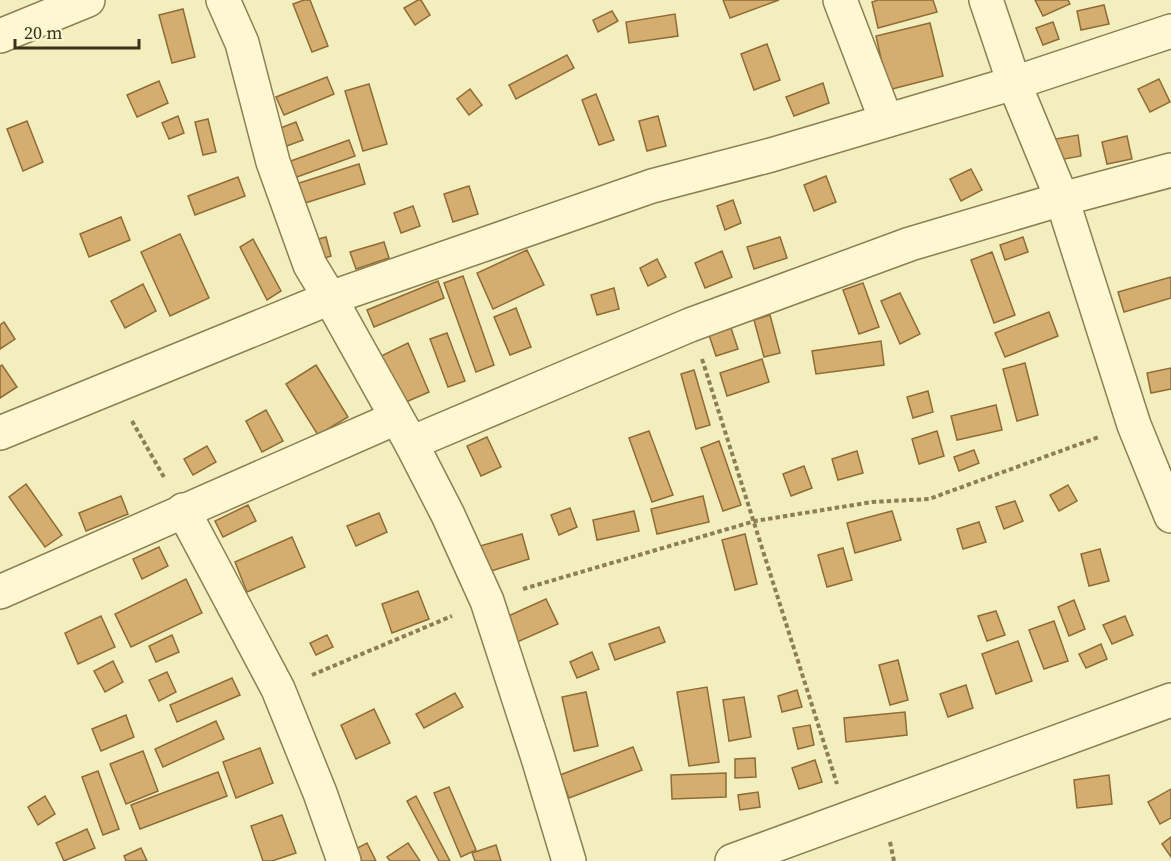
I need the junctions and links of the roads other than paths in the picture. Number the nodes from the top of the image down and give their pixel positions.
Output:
1 (88, 0) edge
2 (223, 0) edge
3 (840, 0) edge
4 (986, 0) edge
5 (1171, 31) edge
6 (0, 36) edge
7 (1014, 83) junction
8 (886, 120) junction
9 (1171, 170) edge
10 (1062, 199) junction
11 (330, 298) junction
12 (404, 430) junction
13 (0, 433) edge
14 (183, 510) junction
15 (1171, 516) edge
16 (0, 592) edge
17 (1171, 700) edge
18 (344, 861) edge
19 (569, 861) edge
20 (732, 861) edge

1 - 6 street
2 - 11 street
3 - 8 street
4 - 7 street
5 - 7 street
7 - 8 street
7 - 10 street
8 - 11 street
9 - 10 street
10 - 12 street
10 - 15 street
11 - 12 street
11 - 13 street
12 - 14 street
12 - 19 street
14 - 16 street
14 - 18 street
17 - 20 street

